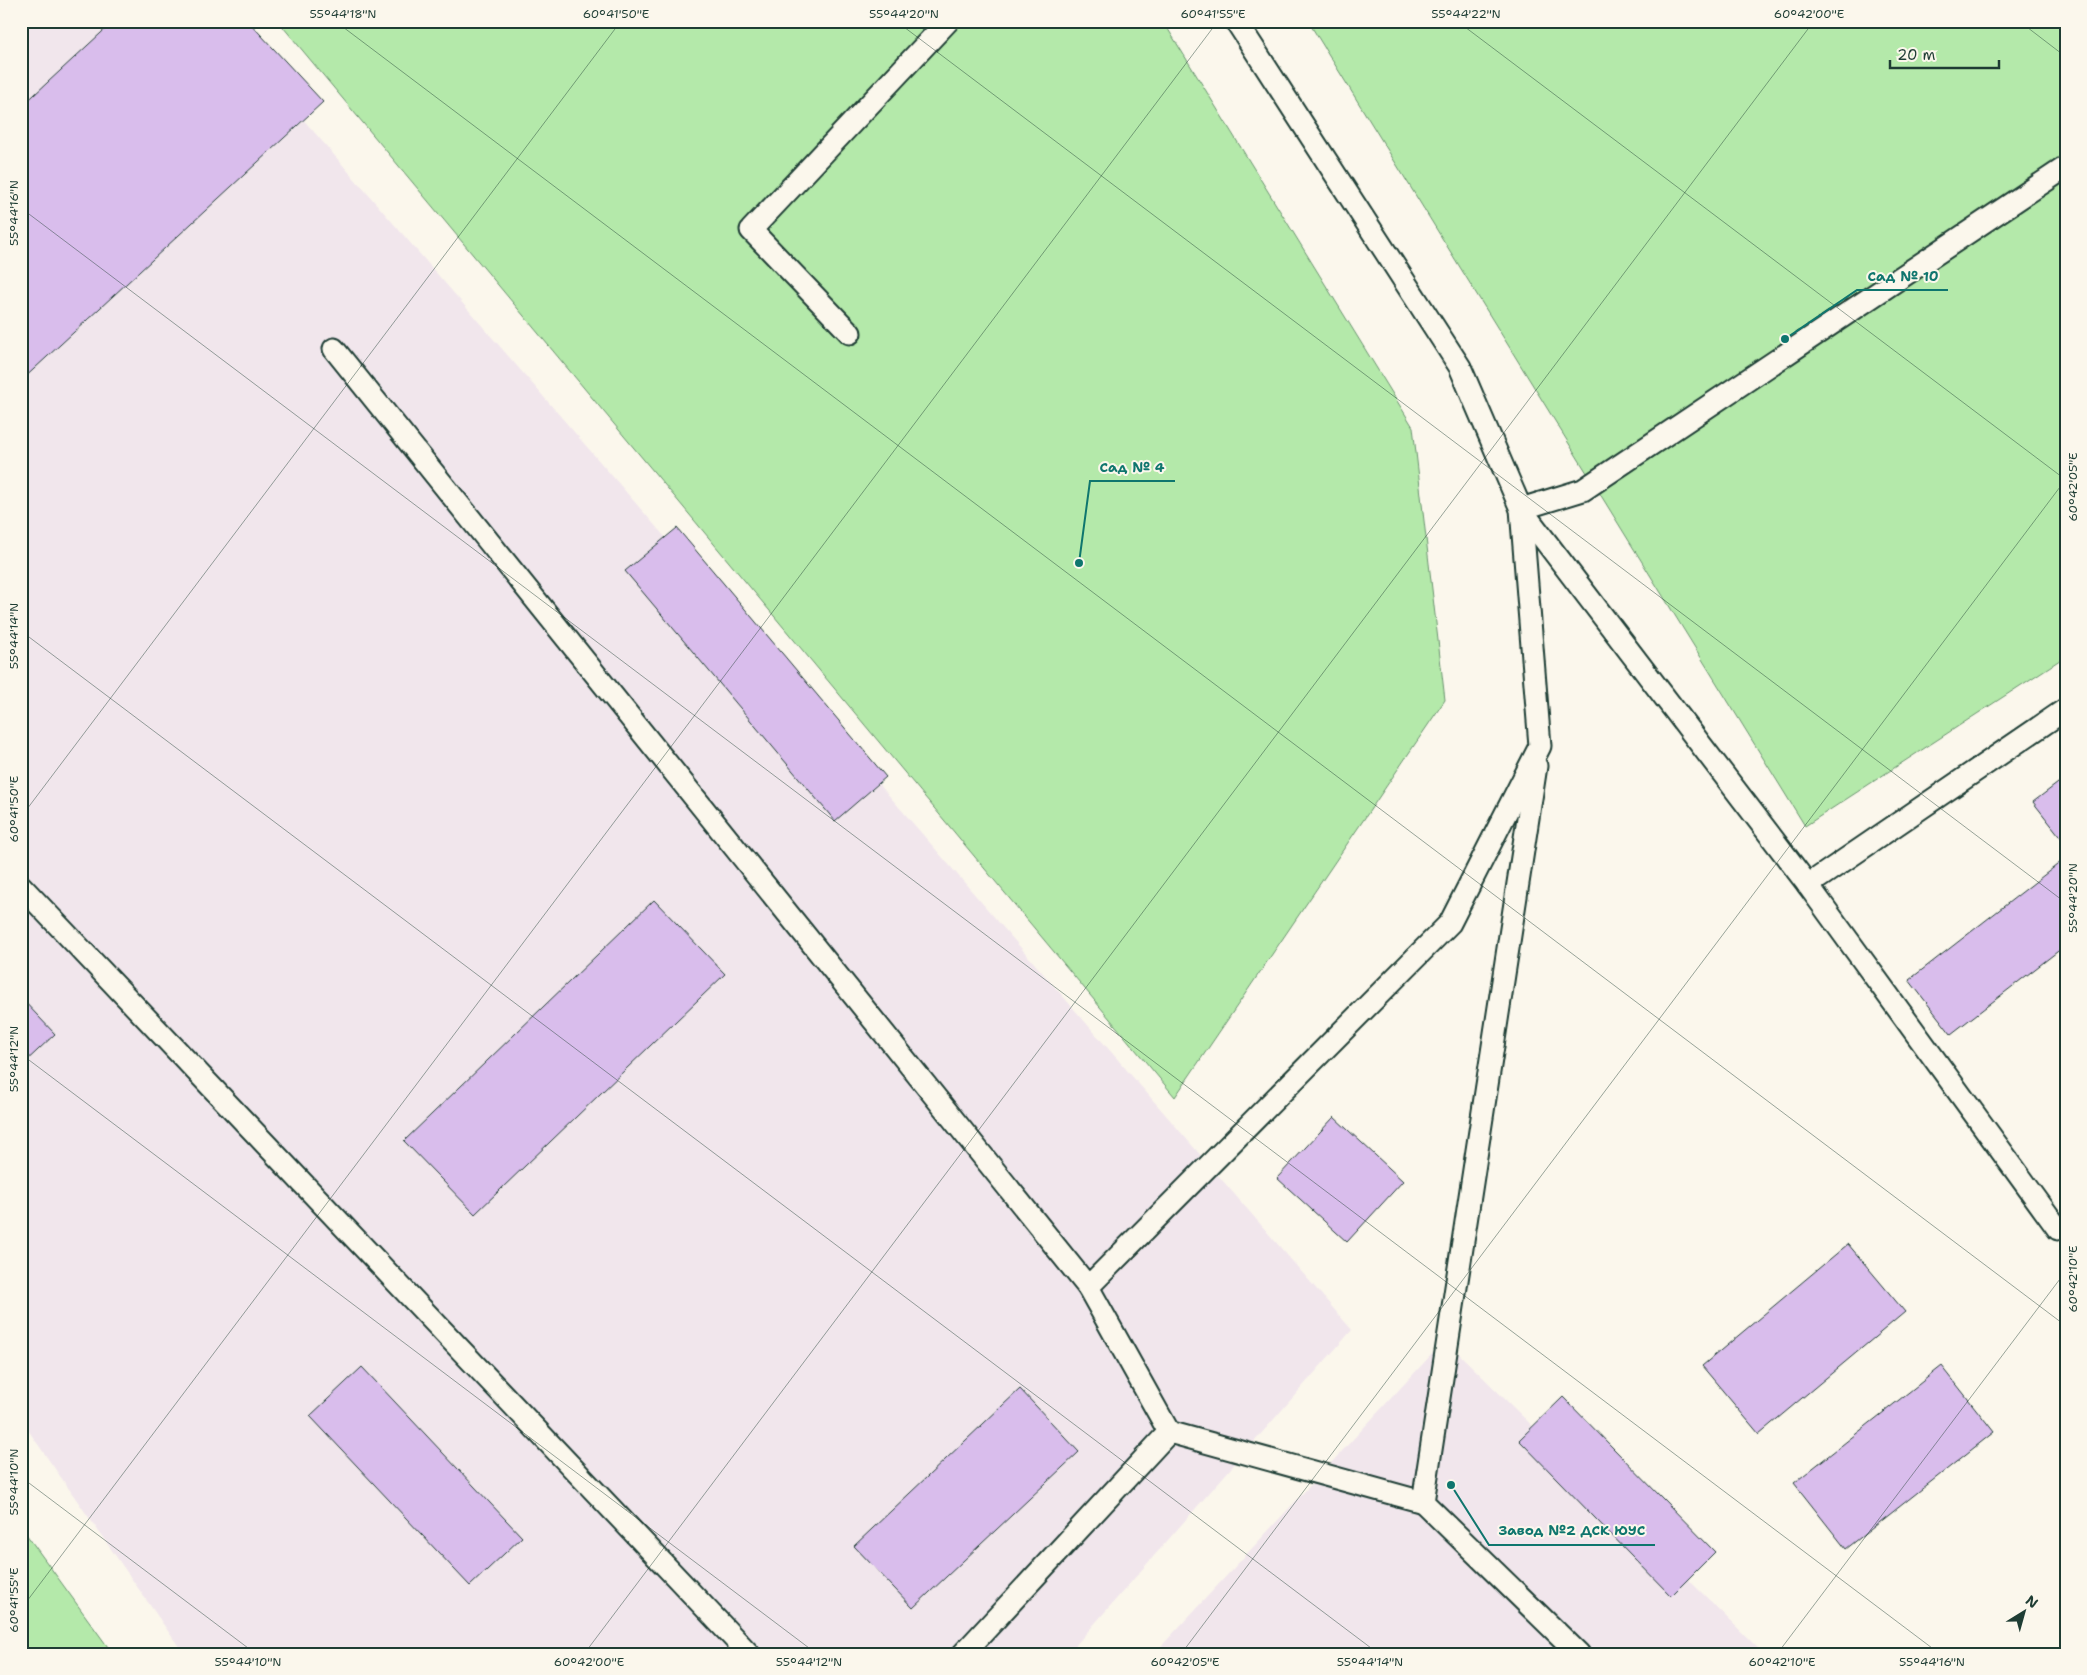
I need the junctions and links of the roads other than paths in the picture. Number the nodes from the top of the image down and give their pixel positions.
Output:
1 (948, 21) edge
2 (1236, 21) edge
3 (2066, 166) edge
4 (850, 333) dead end
5 (334, 350) dead end
6 (1521, 509) junction
7 (2066, 709) edge
8 (1540, 746) junction
9 (1808, 885) junction
10 (21, 886) edge
11 (2058, 1229) dead end
12 (1088, 1287) junction
13 (1169, 1432) junction
14 (1423, 1502) junction
15 (749, 1654) edge
16 (963, 1654) edge
17 (1579, 1654) edge

1 - 4 lane
2 - 6 lane
3 - 6 lane
5 - 12 lane
6 - 8 lane
6 - 9 lane
7 - 9 lane
8 - 12 lane
8 - 14 lane
9 - 11 lane
10 - 15 lane
12 - 13 lane
13 - 14 lane
13 - 16 lane
14 - 17 lane

